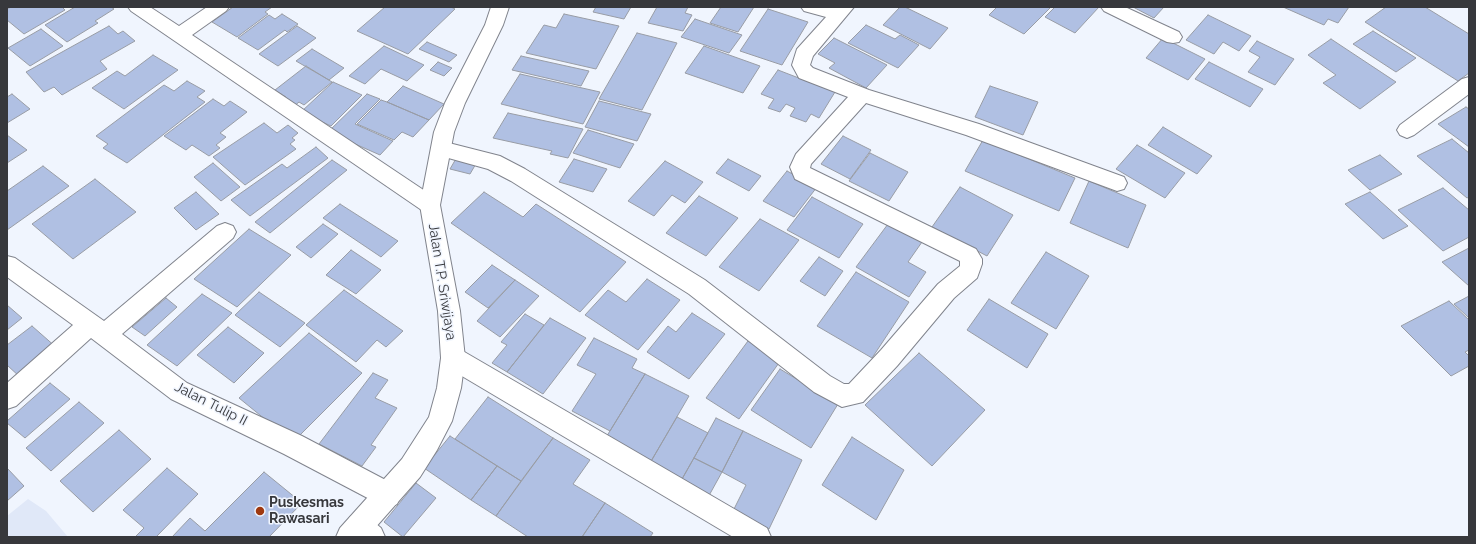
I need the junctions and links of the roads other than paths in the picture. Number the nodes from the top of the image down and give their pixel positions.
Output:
1 (137, 7) edge
2 (220, 7) edge
3 (500, 7) edge
4 (810, 7) edge
5 (1110, 7) edge
6 (842, 10) edge
7 (179, 35) junction
8 (1173, 38) dead end
9 (1469, 84) edge
10 (862, 95) junction
11 (1407, 130) dead end
12 (441, 148) junction
13 (1117, 183) dead end
14 (430, 204) junction
15 (225, 232) dead end
16 (7, 266) edge
17 (97, 330) junction
18 (453, 358) junction
19 (7, 398) edge
20 (388, 495) junction
21 (360, 533) edge
22 (758, 537) edge

1 - 7 street
2 - 7 street
3 - 12 street, Jalan T.P. Sriwijaya
4 - 6 street
5 - 8 street
6 - 10 street
7 - 14 street
9 - 11 street
10 - 12 street
10 - 13 street
12 - 14 street, Jalan T.P. Sriwijaya
14 - 18 street, Jalan T.P. Sriwijaya
15 - 17 street
16 - 17 street, Jalan Tulip II
17 - 19 street
17 - 20 street, Jalan Tulip II
18 - 20 street, Jalan T.P. Sriwijaya
18 - 22 street
20 - 21 street, Jalan T.P. Sriwijaya

